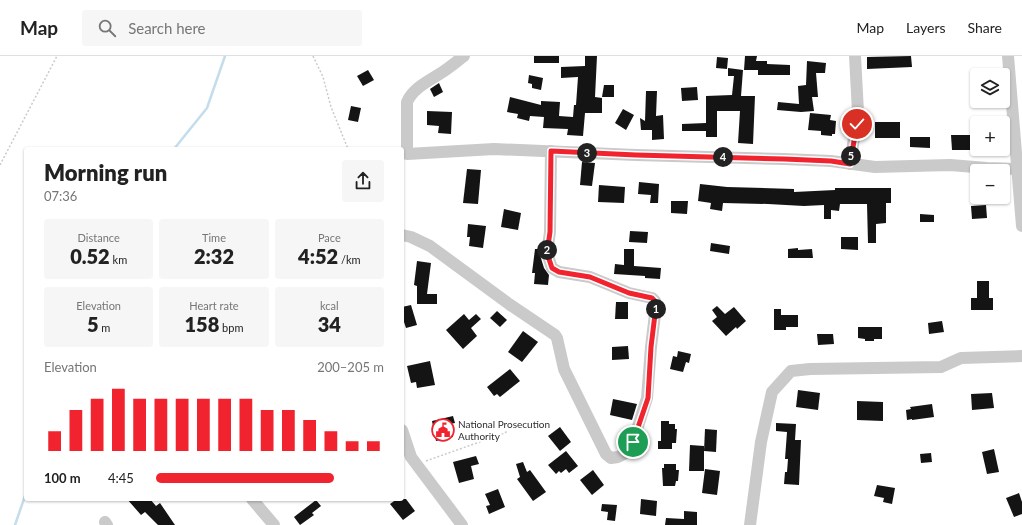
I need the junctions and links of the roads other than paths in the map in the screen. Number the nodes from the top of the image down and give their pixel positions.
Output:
1 (464, 56) edge
2 (856, 56) edge
3 (1008, 56) edge
4 (551, 151) junction
5 (850, 164) junction
6 (1020, 168) edge
7 (1022, 226) edge
8 (404, 235) edge
9 (1022, 356) edge
10 (404, 436) edge
11 (254, 501) edge
12 (274, 525) edge
13 (462, 525) edge
14 (750, 525) edge

1 - 4 street
2 - 5 street
3 - 6 street
4 - 5 street
4 - 8 street
5 - 6 street
6 - 7 street
9 - 14 street
10 - 13 street
11 - 12 street

